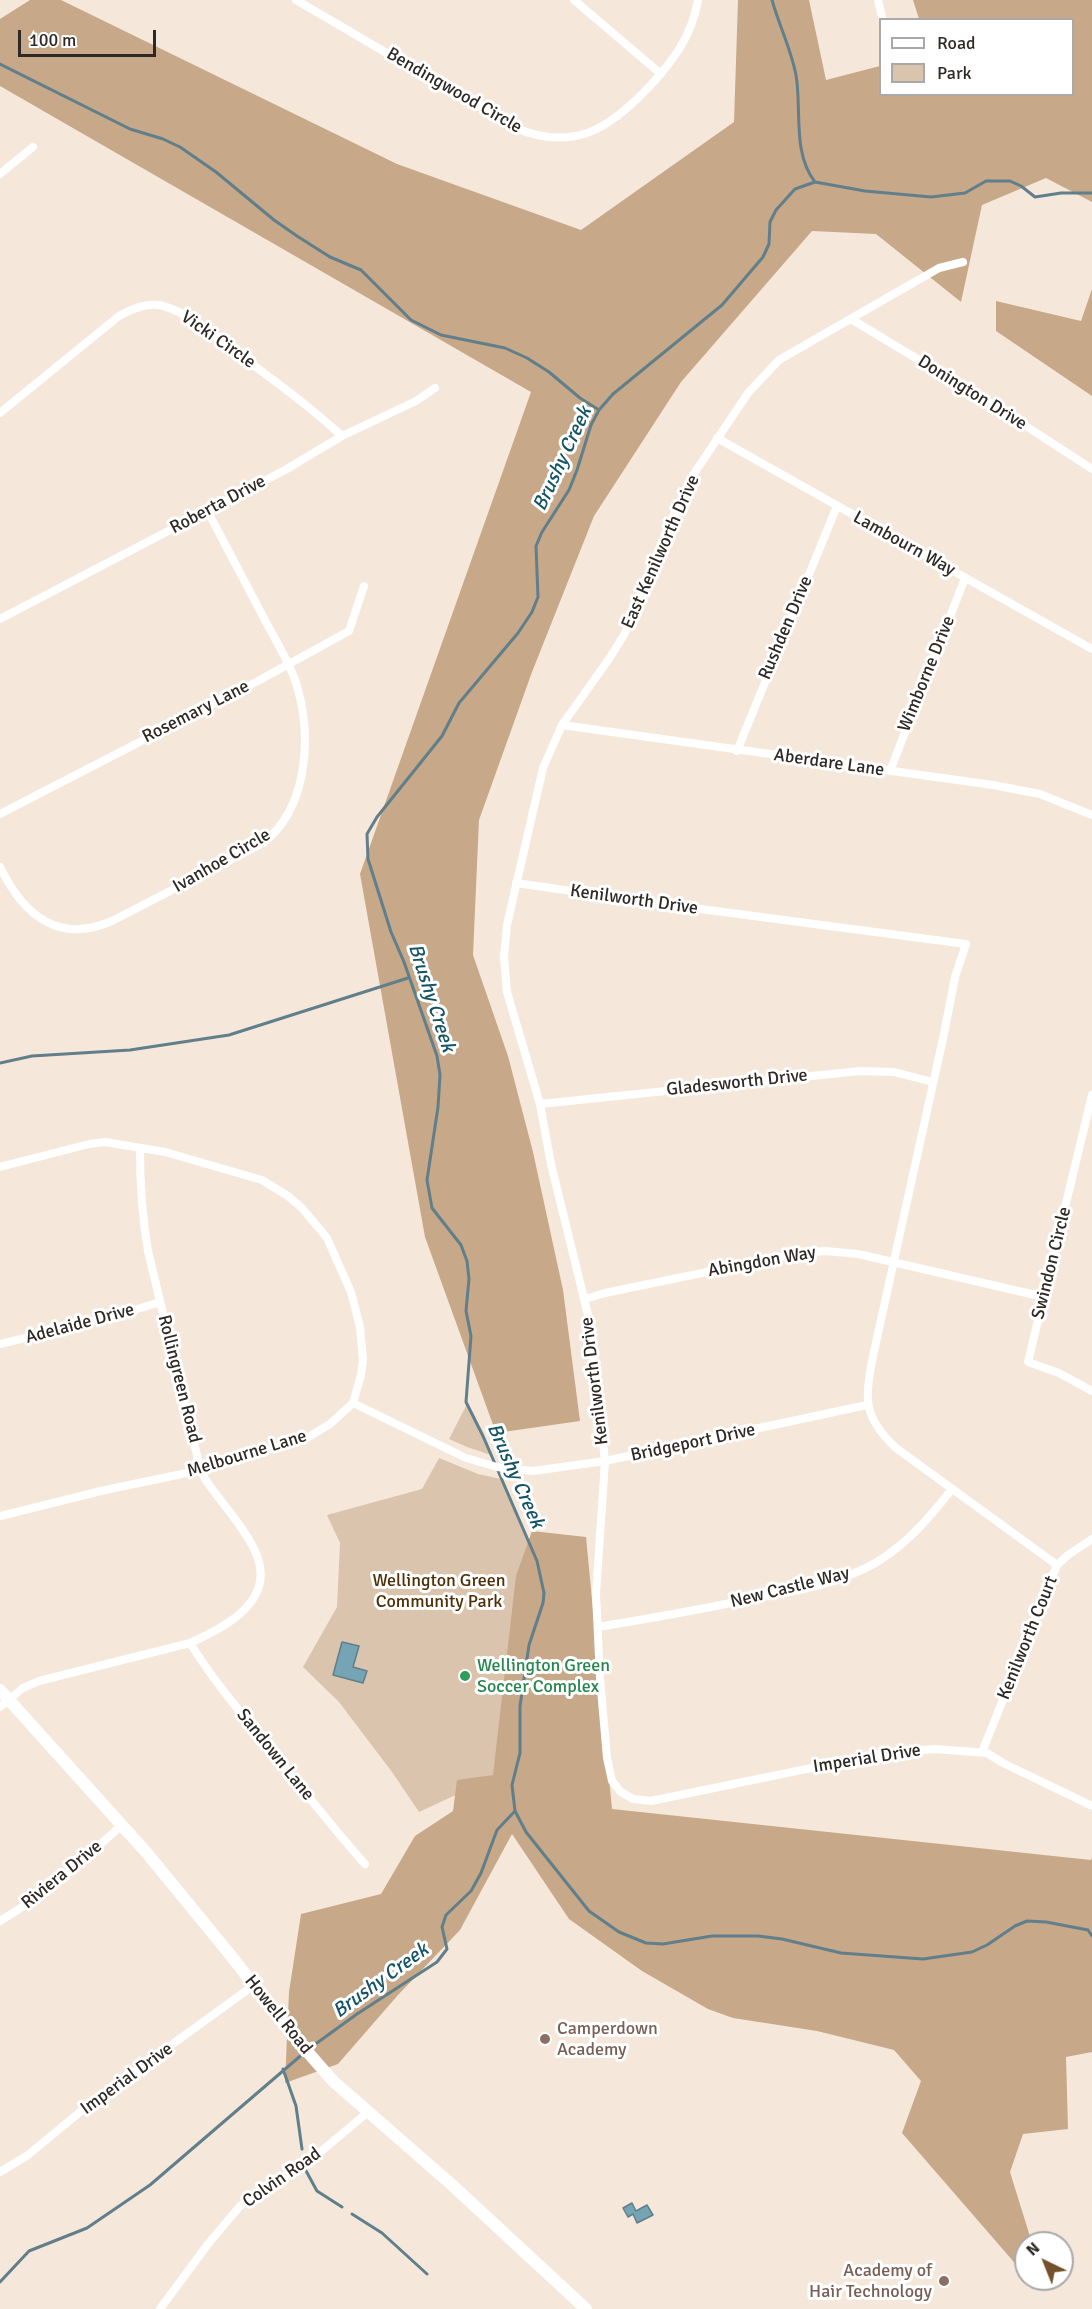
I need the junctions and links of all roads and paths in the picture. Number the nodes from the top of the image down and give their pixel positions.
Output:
1 (296, 0) edge
2 (574, 0) edge
3 (698, 0) edge
4 (878, 0) edge
5 (882, 18) edge
6 (661, 74) junction
7 (33, 147) dead end
8 (0, 174) edge
9 (963, 262) dead end
10 (851, 319) junction
11 (435, 388) dead end
12 (0, 413) edge
13 (342, 436) junction
14 (717, 438) junction
15 (1092, 469) edge
16 (837, 506) junction
17 (207, 510) junction
18 (965, 578) junction
19 (364, 586) dead end
20 (0, 619) edge
21 (1092, 649) edge
22 (287, 665) junction
23 (562, 725) junction
24 (737, 751) junction
25 (890, 771) junction
26 (0, 814) edge
27 (1092, 815) edge
28 (0, 867) edge
29 (516, 883) junction
30 (933, 1082) junction
31 (1092, 1095) edge
32 (540, 1104) junction
33 (140, 1148) junction
34 (0, 1167) edge
35 (893, 1262) junction
36 (1044, 1297) junction
37 (585, 1299) junction
38 (160, 1302) junction
39 (0, 1344) edge
40 (1092, 1391) edge
41 (353, 1403) junction
42 (867, 1405) junction
43 (605, 1461) junction
44 (201, 1468) junction
45 (952, 1489) junction
46 (0, 1516) edge
47 (1092, 1539) edge
48 (1057, 1565) junction
49 (598, 1627) junction
50 (190, 1643) junction
51 (3, 1699) edge
52 (982, 1752) junction
53 (633, 1799) joint
54 (1092, 1806) edge
55 (122, 1825) junction
56 (365, 1864) dead end
57 (0, 1921) edge
58 (254, 1985) junction
59 (368, 2112) junction
60 (0, 2172) edge
61 (160, 2309) edge
62 (586, 2309) edge

1 - 6 street, Bendingwood Circle
2 - 6 street
3 - 6 street, Bendingwood Circle
4 - 5 street
7 - 8 street
9 - 10 street, East Kenilworth Drive
10 - 14 street, East Kenilworth Drive
10 - 15 street, Donington Drive
11 - 13 street, Roberta Drive
12 - 13 street, Vicki Circle
13 - 17 street, Roberta Drive
14 - 16 street, Lambourn Way
14 - 23 street, East Kenilworth Drive
16 - 18 street, Lambourn Way
16 - 24 street, Rushden Drive
17 - 20 street, Roberta Drive
17 - 22 street, Ivanhoe Circle
18 - 21 street, Lambourn Way
18 - 25 street, Wimborne Drive
19 - 22 street, Rosemary Lane
22 - 26 street, Rosemary Lane
22 - 28 street, Ivanhoe Circle
23 - 24 street, Aberdare Lane
23 - 29 street, East Kenilworth Drive
24 - 25 street, Aberdare Lane
25 - 27 street, Aberdare Lane
29 - 30 street, Kenilworth Drive
29 - 32 street, Kenilworth Drive
30 - 32 street, Gladesworth Drive
30 - 35 street, Kenilworth Drive
31 - 36 street, Swindon Circle
32 - 37 street, Kenilworth Drive
33 - 34 street
33 - 38 street, Rollingreen Road
33 - 41 street
35 - 36 street, Abingdon Way
35 - 37 street, Abingdon Way
35 - 42 street, Kenilworth Drive
36 - 40 street, Swindon Circle
37 - 43 street, Kenilworth Drive
38 - 39 street, Adelaide Drive
38 - 44 street, Rollingreen Road
41 - 43 street, Bridgeport Drive
41 - 44 street, Melbourne Lane
42 - 43 street, Bridgeport Drive
42 - 45 street
43 - 49 street, Kenilworth Drive
44 - 46 street, Melbourne Lane
44 - 50 street, Rollingreen Road
45 - 48 street
45 - 49 street, New Castle Way
47 - 48 street, Kenilworth Court
48 - 52 street, Kenilworth Court
49 - 53 street, Kenilworth Drive
50 - 51 street, Rollingreen Road
50 - 56 street, Sandown Lane
51 - 55 main road, Howell Road
52 - 53 street, Imperial Drive
52 - 54 street, Imperial Drive
55 - 57 street, Riviera Drive
55 - 58 main road, Howell Road
58 - 59 main road, Howell Road
58 - 60 street, Imperial Drive
59 - 61 street, Colvin Road
59 - 62 main road, Howell Road

